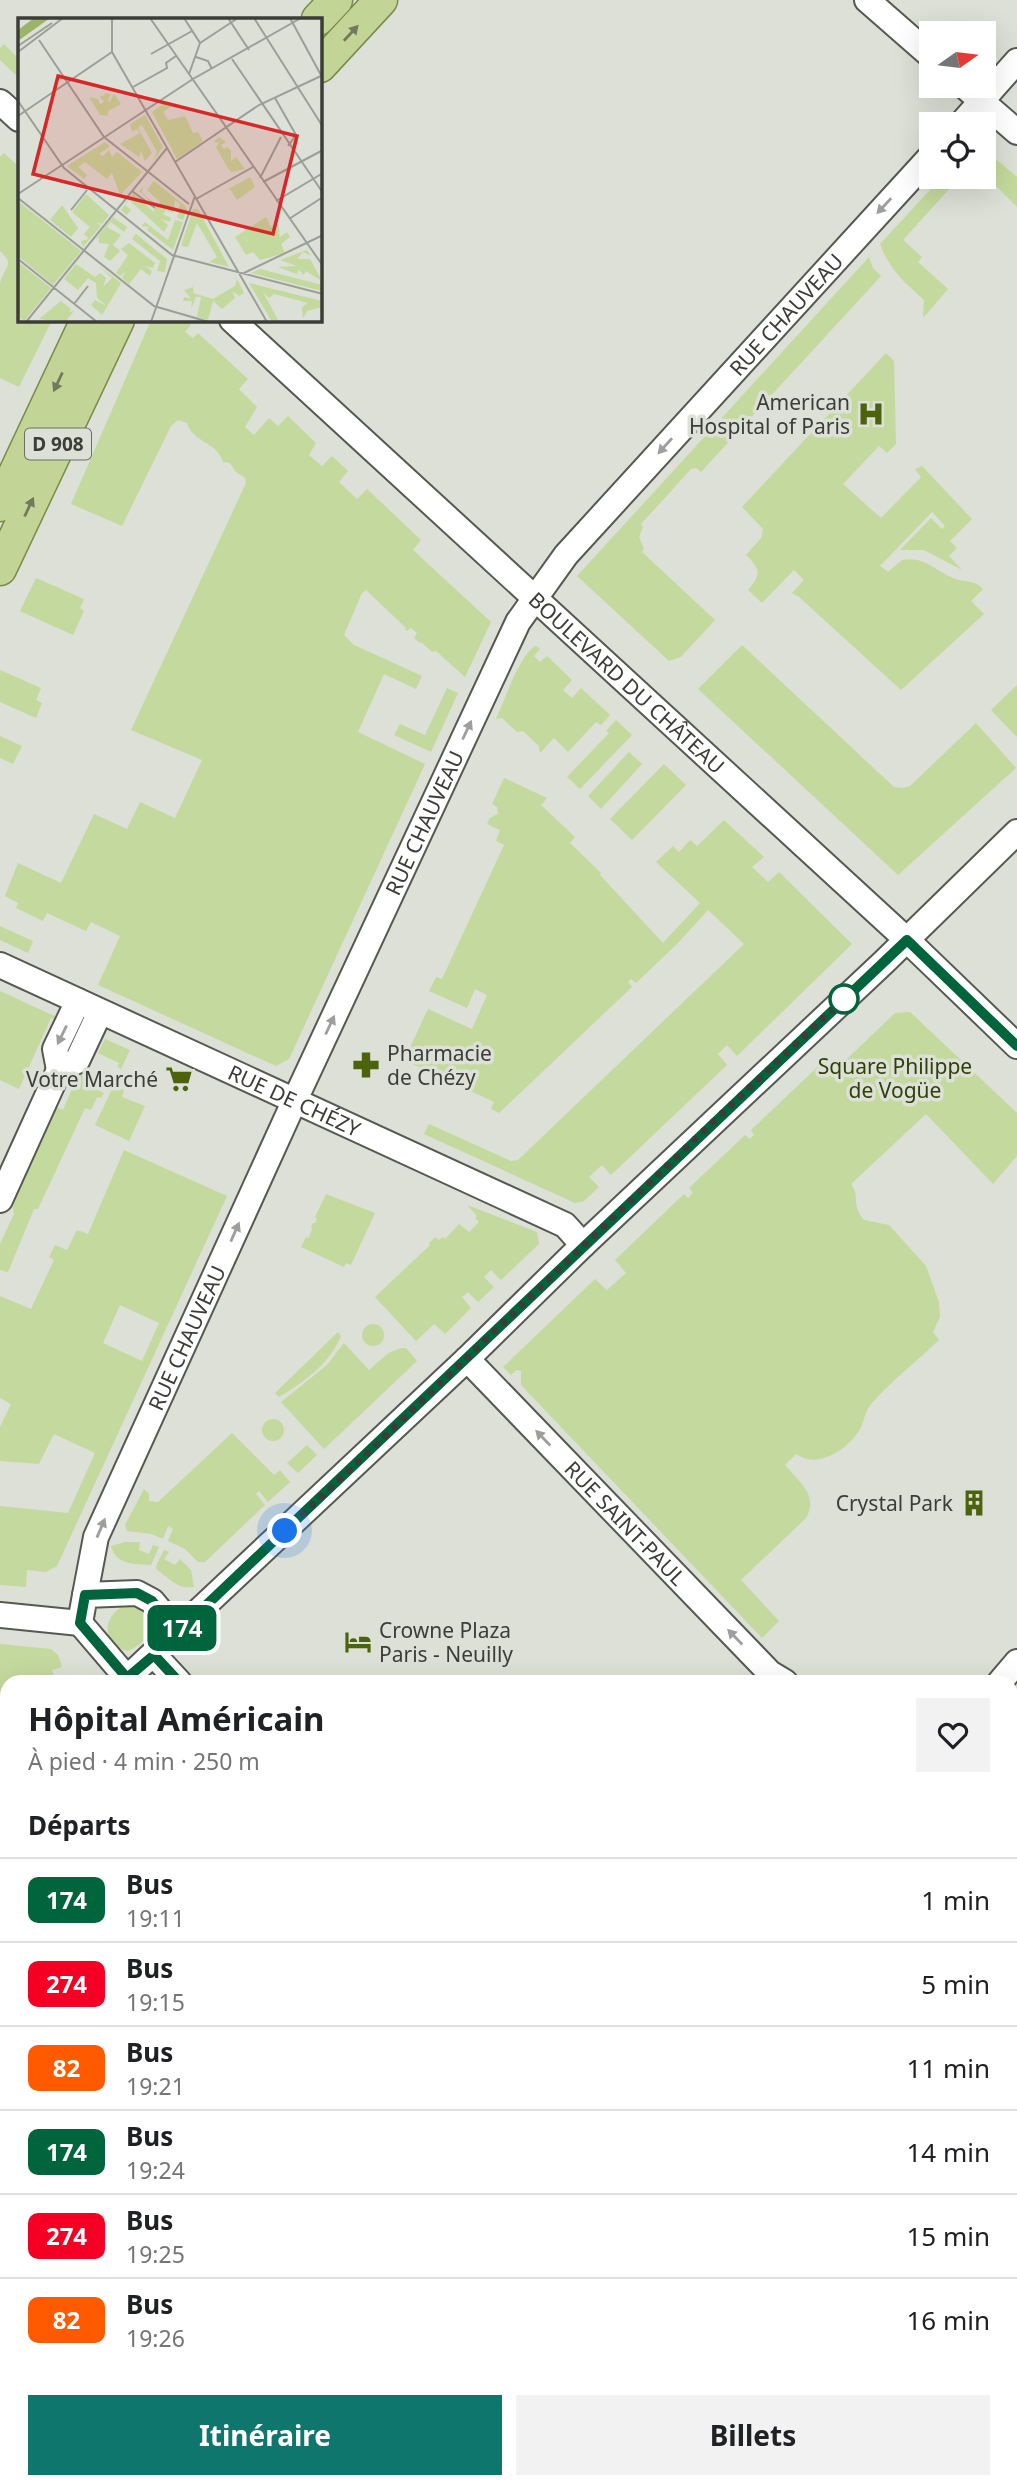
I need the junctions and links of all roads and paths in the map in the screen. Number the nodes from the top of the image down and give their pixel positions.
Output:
1 (336, 0) edge
2 (381, 0) edge
3 (867, 0) edge
4 (319, 18) edge
5 (919, 46) edge
6 (1017, 61) edge
7 (322, 63) edge
8 (996, 76) edge
9 (979, 98) edge
10 (0, 102) edge
11 (18, 118) edge
12 (1017, 132) edge
13 (919, 169) edge
14 (86, 322) edge
15 (117, 322) edge
16 (234, 322) edge
17 (0, 505) edge
18 (0, 569) edge
19 (533, 598) junction
20 (1017, 832) edge
21 (907, 940) junction
22 (0, 965) edge
23 (89, 1007) junction
24 (1017, 1046) edge
25 (294, 1102) junction
26 (0, 1200) edge
27 (583, 1245) junction
28 (467, 1359) junction
29 (85, 1595) junction
30 (0, 1615) edge
31 (80, 1623) junction
32 (178, 1632) junction
33 (154, 1655) junction
34 (121, 1675) edge
35 (131, 1675) edge
36 (173, 1675) edge
37 (773, 1675) edge

1 - 4 main road
7 -> 2 main road
3 - 5 street
6 - 8 street
9 - 12 street
10 - 11 street
13 -> 19 street, RUE CHAUVEAU
14 -> 17 main road, D 908
18 -> 15 main road, D 908
16 - 19 street, BOULEVARD DU CHÂTEAU
19 - 21 street, BOULEVARD DU CHÂTEAU
25 -> 19 street, RUE CHAUVEAU
20 - 21 street
21 - 24 street, BOULEVARD DU CHÂTEAU
21 - 27 street
22 - 23 street, RUE DE CHÉZY
23 - 25 street, RUE DE CHÉZY
23 - 26 street
25 - 27 street, RUE DE CHÉZY
29 -> 25 street, RUE CHAUVEAU
27 - 28 street
28 - 32 street
37 -> 28 street, RUE SAINT-PAUL
29 - 31 street, RUE CHAUVEAU
29 - 32 street
30 - 31 street
31 - 34 street
32 - 33 street
33 - 35 street
33 - 36 street

